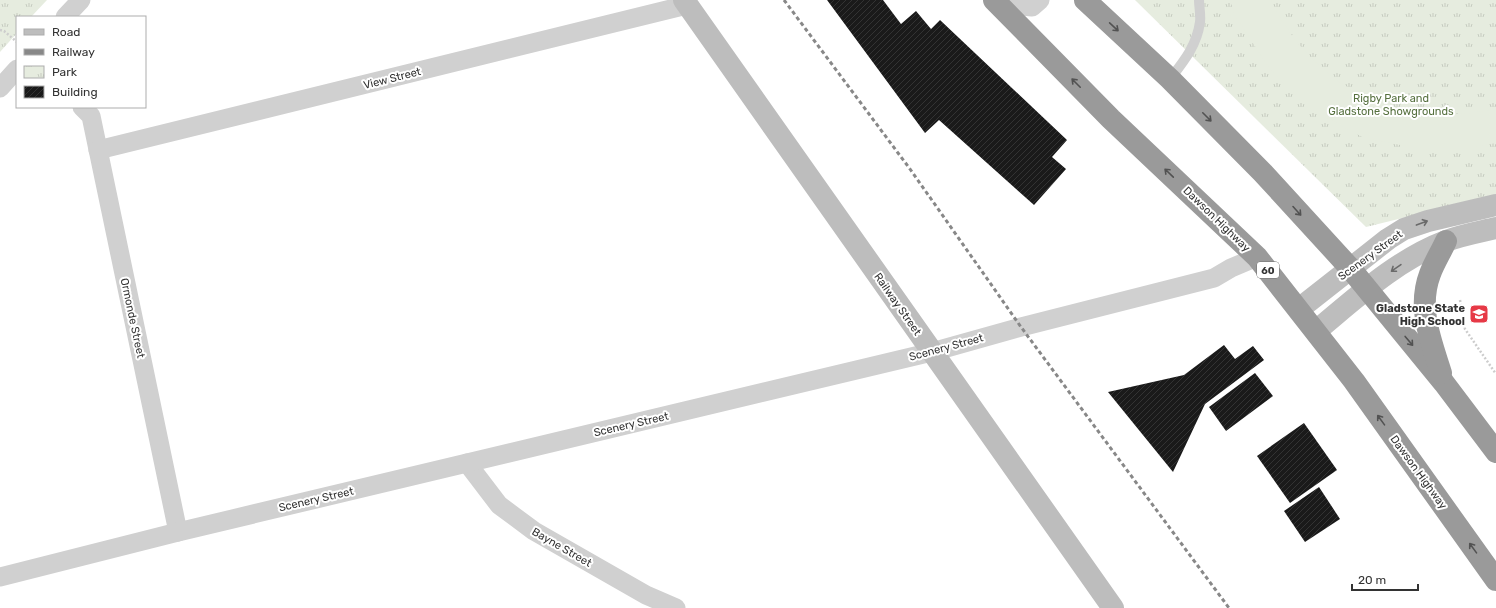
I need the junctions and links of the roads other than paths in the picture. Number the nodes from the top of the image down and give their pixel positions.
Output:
1 (81, 0) edge
2 (1040, 0) edge
3 (1085, 0) edge
4 (1199, 0) edge
5 (996, 2) edge
6 (686, 3) edge
7 (66, 16) edge
8 (16, 70) edge
9 (1170, 79) junction
10 (0, 88) edge
11 (83, 108) edge
12 (98, 150) junction
13 (1496, 205) edge
14 (1496, 228) edge
15 (1446, 241) junction
16 (1257, 257) junction
17 (1350, 268) junction
18 (1366, 289) junction
19 (1299, 309) junction
20 (1316, 331) junction
21 (932, 352) junction
22 (1444, 383) junction
23 (1496, 452) edge
24 (467, 463) junction
25 (178, 532) junction
26 (0, 577) edge
27 (1496, 580) edge
28 (676, 608) edge
29 (1113, 608) edge

1 - 7 street
2 - 5 street
3 -> 9 highway
4 - 9 lane
16 -> 5 highway, Dawson Highway / 60
6 - 12 street, View Street
6 - 21 street, Railway Street
8 - 10 street
9 -> 17 highway
11 - 12 street, Ormonde Street
12 - 25 street, Ormonde Street
17 -> 13 street, Scenery Street
14 - 15 street
15 -> 18 street
15 - 22 highway
16 - 19 highway, Dawson Highway / 60
16 - 21 street, Scenery Street
17 - 18 highway
17 - 19 street, Scenery Street
18 - 20 street
18 -> 22 highway
19 - 20 highway, Dawson Highway / 60
27 -> 20 highway, Dawson Highway / 60
21 - 24 street, Scenery Street
21 - 29 street, Railway Street
22 - 23 highway
24 - 25 street, Scenery Street
24 - 28 street, Bayne Street
25 - 26 street, Scenery Street

